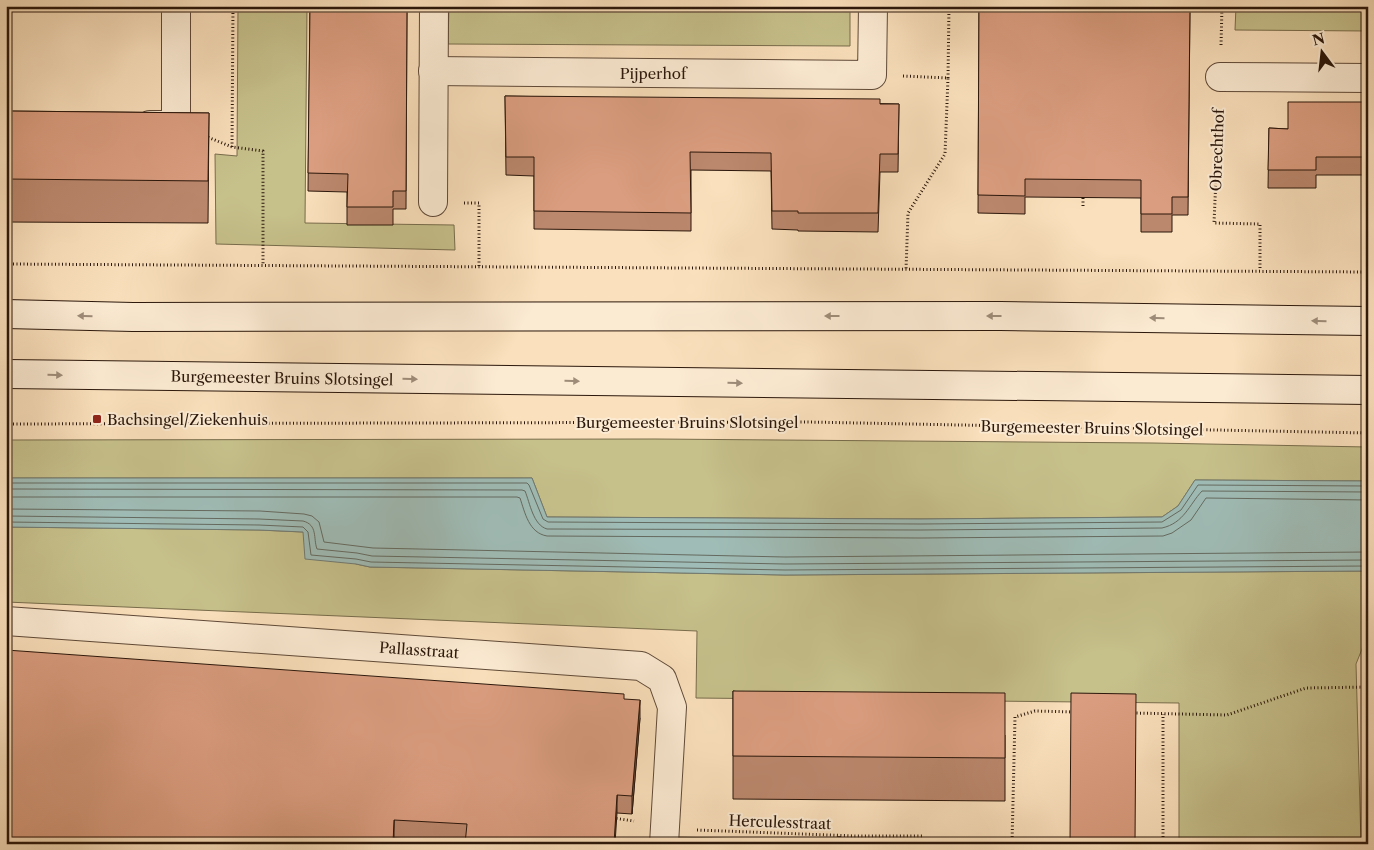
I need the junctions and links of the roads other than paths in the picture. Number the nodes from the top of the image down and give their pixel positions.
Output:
1 (176, 6) edge
2 (434, 6) edge
3 (872, 6) edge
4 (434, 71) junction
5 (1220, 77) road end
6 (1368, 78) edge
7 (126, 125) edge
8 (434, 202) road end
9 (6, 314) edge
10 (1368, 321) edge
11 (6, 374) edge
12 (1368, 390) edge
13 (6, 620) edge
14 (665, 836) edge

1 - 7 main road
2 - 4 main road
3 - 4 main road, Pijperhof
4 - 8 main road
5 - 6 main road
10 -> 9 main road
11 -> 12 main road, Burgemeester Bruins Slotsingel
13 - 14 main road, Pallasstraat

